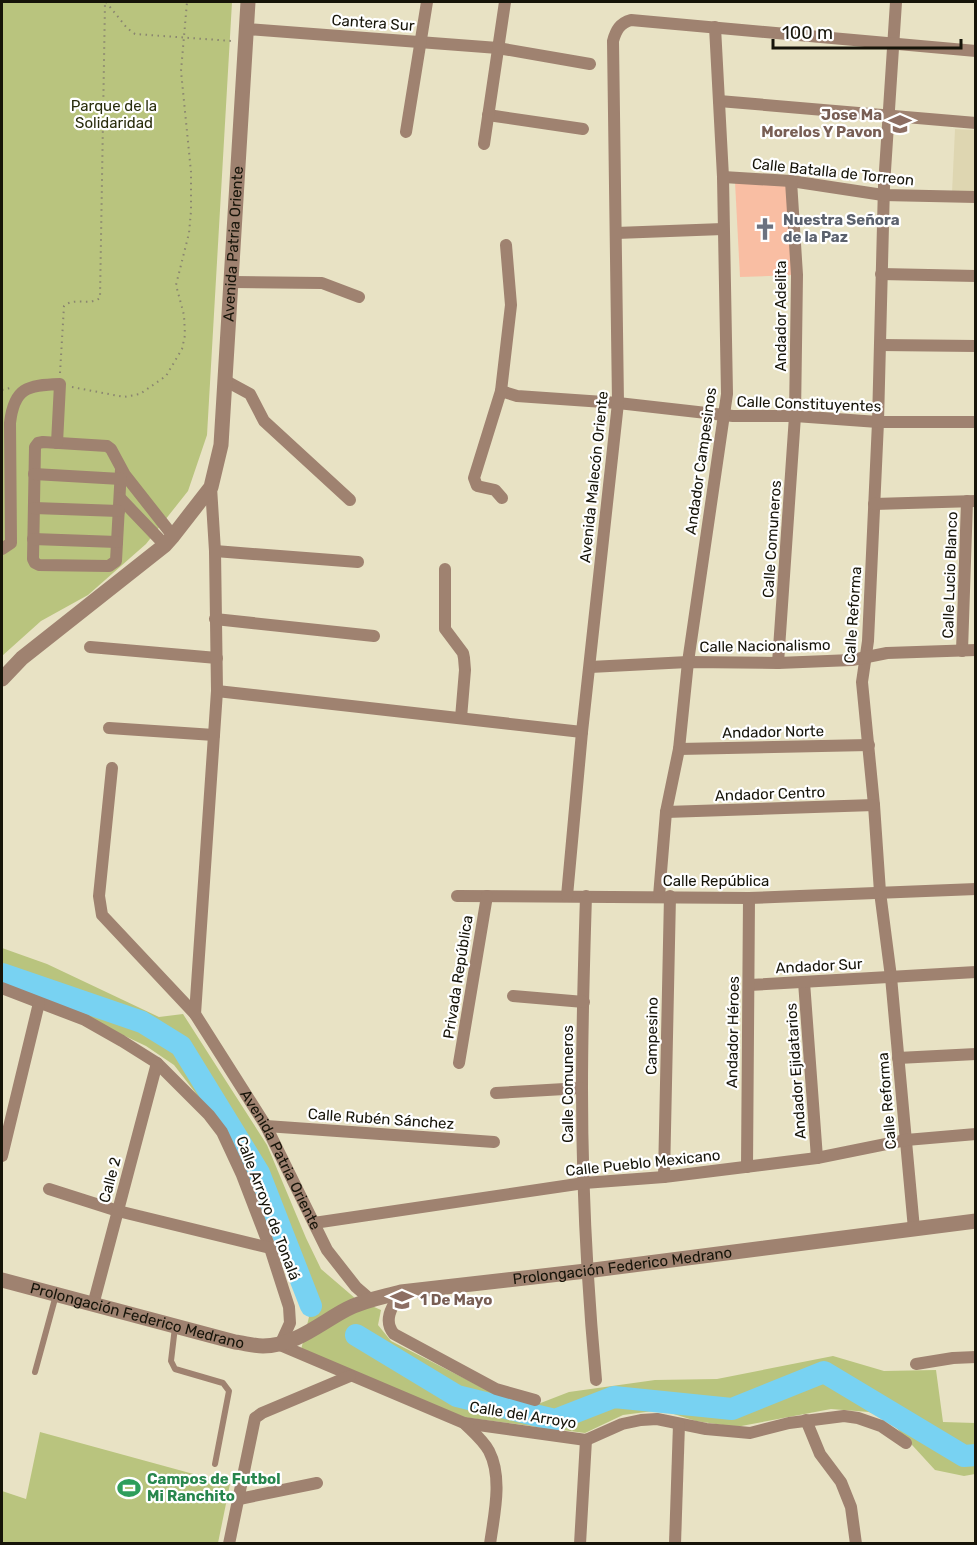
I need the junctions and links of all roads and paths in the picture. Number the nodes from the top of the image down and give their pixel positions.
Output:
1 (105, 2) edge
2 (187, 2) edge
3 (248, 2) edge
4 (427, 2) edge
5 (505, 2) edge
6 (896, 2) edge
7 (715, 27) junction
8 (246, 35) junction
9 (183, 38) junction
10 (421, 41) junction
11 (894, 43) junction
12 (498, 48) junction
13 (975, 51) edge
14 (591, 64) dead end
15 (719, 101) junction
16 (488, 115) junction
17 (889, 115) junction
18 (975, 123) edge
19 (583, 129) dead end
20 (406, 132) dead end
21 (484, 144) dead end
22 (723, 177) junction
23 (791, 181) junction
24 (883, 195) junction
25 (975, 197) edge
26 (723, 230) junction
27 (616, 233) junction
28 (506, 245) dead end
29 (881, 274) junction
30 (975, 276) edge
31 (232, 282) junction
32 (359, 297) dead end
33 (880, 345) junction
34 (975, 346) edge
35 (226, 381) junction
36 (60, 384) junction
37 (18, 385) dead end
38 (2, 390) edge
39 (501, 391) junction
40 (618, 402) junction
41 (723, 415) junction
42 (795, 416) junction
43 (878, 422) junction
44 (975, 422) edge
45 (6, 423) edge
46 (57, 443) junction
47 (34, 474) junction
48 (121, 474) junction
49 (211, 487) junction
50 (120, 498) junction
51 (502, 498) dead end
52 (350, 500) dead end
53 (971, 501) edge
54 (146, 504) junction
55 (874, 504) junction
56 (34, 508) junction
57 (119, 511) junction
58 (137, 516) junction
59 (33, 539) junction
60 (169, 541) junction
61 (117, 542) junction
62 (2, 549) edge
63 (215, 551) junction
64 (358, 561) dead end
65 (445, 569) dead end
66 (215, 619) junction
67 (374, 636) dead end
68 (90, 647) dead end
69 (975, 650) edge
70 (962, 651) junction
71 (866, 657) junction
72 (217, 658) junction
73 (688, 662) junction
74 (778, 663) junction
75 (590, 667) junction
76 (2, 679) edge
77 (217, 691) junction
78 (461, 718) junction
79 (109, 728) dead end
80 (582, 732) junction
81 (214, 735) junction
82 (869, 746) junction
83 (679, 749) junction
84 (112, 768) dead end
85 (874, 805) junction
86 (666, 812) junction
87 (975, 890) edge
88 (880, 892) junction
89 (457, 896) dead end
90 (487, 896) junction
91 (567, 896) junction
92 (586, 896) junction
93 (665, 896) junction
94 (749, 898) junction
95 (975, 972) edge
96 (891, 977) junction
97 (804, 982) junction
98 (749, 985) junction
99 (2, 988) edge
100 (513, 996) dead end
101 (584, 1002) junction
102 (39, 1003) junction
103 (195, 1014) junction
104 (975, 1054) edge
105 (898, 1058) junction
106 (157, 1062) junction
107 (459, 1063) dead end
108 (582, 1088) junction
109 (496, 1093) dead end
110 (266, 1126) junction
111 (975, 1134) edge
112 (906, 1140) junction
113 (495, 1142) dead end
114 (2, 1156) edge
115 (818, 1158) junction
116 (747, 1167) junction
117 (664, 1177) junction
118 (584, 1183) junction
119 (49, 1189) dead end
120 (118, 1211) junction
121 (975, 1221) edge
122 (314, 1223) junction
123 (914, 1229) junction
124 (270, 1248) junction
125 (586, 1271) junction
126 (2, 1280) edge
127 (401, 1292) junction
128 (56, 1295) junction
129 (371, 1299) junction
130 (93, 1305) junction
131 (175, 1326) junction
132 (280, 1345) junction
133 (975, 1358) edge
134 (916, 1364) dead end
135 (35, 1372) dead end
136 (350, 1376) junction
137 (596, 1380) dead end
138 (535, 1400) dead end
139 (806, 1420) junction
140 (464, 1423) junction
141 (680, 1424) junction
142 (586, 1440) junction
143 (906, 1443) dead end
144 (215, 1464) dead end
145 (317, 1483) dead end
146 (239, 1499) junction
147 (229, 1544) edge
148 (490, 1544) edge
149 (580, 1544) edge
150 (675, 1544) edge
151 (856, 1544) edge

1 - 9 path
1 - 36 path
2 - 9 path
3 - 8 street, Avenida Patria Oriente
4 - 10 street
5 - 12 street
6 - 11 street, Calle Reforma
7 - 11 street
7 - 15 street, Andador Campesinos
7 - 27 street, Avenida Malecón Oriente
8 - 9 path
8 - 10 street, Cantera Sur
8 - 31 street, Avenida Patria Oriente
9 - 36 path
10 - 12 street, Cantera Sur
10 - 20 street
11 - 13 street
11 - 17 street, Calle Reforma
12 - 14 street, Cantera Sur
12 - 16 street
15 - 17 street
15 - 22 street, Andador Campesinos
16 - 19 street
16 - 21 street
17 - 18 street
17 - 24 street, Calle Reforma
22 - 23 street, Calle Batalla de Torreon
22 - 26 street, Andador Campesinos
23 - 24 street, Calle Batalla de Torreon
23 - 42 street, Andador Adelita
24 - 25 street, Calle Batalla de Torreon
24 - 29 street, Calle Reforma
26 - 27 street
26 - 41 street, Andador Campesinos
27 - 40 street, Avenida Malecón Oriente
28 - 39 street
29 - 30 street
29 - 33 street, Calle Reforma
31 - 32 street
31 - 35 street, Avenida Patria Oriente
33 - 34 street
33 - 43 street, Calle Reforma
35 - 49 street, Avenida Patria Oriente
35 - 52 street
36 - 45 street
36 - 46 street
37 - 38 path
39 - 40 street, Calle Constituyentes
39 - 51 street
40 - 41 street, Calle Constituyentes
40 - 75 street, Avenida Malecón Oriente
41 - 42 street, Calle Constituyentes
41 - 73 street, Andador Campesinos
42 - 43 street, Calle Constituyentes
42 - 74 street, Calle Comuneros
43 - 44 street, Calle Constituyentes
43 - 55 street, Calle Reforma
45 - 62 street
46 - 47 street
46 - 48 street
47 - 48 street
47 - 56 street
48 - 50 street
48 - 54 street
49 - 60 street, Avenida Patria Oriente
49 - 63 street, Avenida Patria Oriente
50 - 57 street
50 - 58 street
53 - 55 street
53 - 70 street, Calle Lucio Blanco
54 - 58 street
54 - 60 street
55 - 71 street, Calle Reforma
56 - 57 street
56 - 59 street
57 - 61 street
58 - 60 street
59 - 61 street
59 - 61 street
60 - 76 street, Avenida Patria Oriente
63 - 64 street
63 - 66 street, Avenida Patria Oriente
65 - 78 street
66 - 67 street
66 - 72 street, Avenida Patria Oriente
68 - 72 street
69 - 70 street, Calle Nacionalismo
70 - 71 street, Calle Nacionalismo
71 - 74 street, Calle Nacionalismo
71 - 82 street, Calle Reforma
72 - 77 street, Avenida Patria Oriente
73 - 74 street, Calle Nacionalismo
73 - 75 street, Calle Nacionalismo
73 - 83 street, Andador Campesinos
75 - 80 street, Avenida Malecón Oriente
77 - 78 street
77 - 81 street, Avenida Patria Oriente
78 - 80 street
79 - 81 street
80 - 91 street, Avenida Malecón Oriente
81 - 103 street, Avenida Patria Oriente
82 - 83 street, Andador Norte
82 - 85 street, Calle Reforma
83 - 86 street, Andador Campesinos
84 - 103 street, Avenida Patria Oriente
85 - 86 street, Andador Centro
85 - 88 street, Calle Reforma
86 - 93 street, Andador Campesinos
87 - 88 street, Calle República
88 - 94 street, Calle República
88 - 96 street, Calle Reforma
89 - 90 street, Calle República
90 - 91 street, Calle República
90 - 107 street, Privada República
91 - 92 street, Calle República
92 - 93 street, Calle República
92 - 101 street, Calle Comuneros
93 - 94 street, Calle República
93 - 117 street, Campesino
94 - 98 street, Andador Héroes
95 - 96 street, Andador Sur
96 - 97 street, Andador Sur
96 - 105 street, Calle Reforma
97 - 98 street, Andador Sur
97 - 115 street, Andador Ejidatarios
98 - 116 street, Andador Héroes
99 - 102 street, Calle Arroyo de Tonalá
100 - 101 street
101 - 108 street, Calle Comuneros
102 - 106 street, Calle Arroyo de Tonalá
102 - 114 street
103 - 110 street, Avenida Patria Oriente
104 - 105 street
105 - 112 street, Calle Reforma
106 - 120 street, Calle 2
106 - 124 street, Calle Arroyo de Tonalá
108 - 109 street
108 - 118 street, Calle Comuneros
110 - 113 street, Calle Rubén Sánchez
110 - 122 street, Avenida Patria Oriente
111 - 112 street, Calle Pueblo Mexicano
112 - 115 street, Calle Pueblo Mexicano
112 - 123 street, Calle Reforma
115 - 116 street, Calle Pueblo Mexicano
116 - 117 street, Calle Pueblo Mexicano
117 - 118 street, Calle Pueblo Mexicano
118 - 122 street, Calle Pueblo Mexicano
118 - 125 street, Calle Comuneros
119 - 120 street
120 - 124 street
120 - 130 street, Calle 2
121 - 123 street, Prolongación Federico Medrano
122 - 129 street, Avenida Patria Oriente
123 - 125 street, Prolongación Federico Medrano
124 - 132 street, Calle Arroyo de Tonalá
125 - 127 street, Prolongación Federico Medrano
125 - 137 street, Calle Comuneros
126 - 128 street, Prolongación Federico Medrano
127 - 129 street, Prolongación Federico Medrano
127 - 138 street
128 - 130 street, Prolongación Federico Medrano
128 - 135 lane
129 - 132 street, Prolongación Federico Medrano
130 - 131 street, Prolongación Federico Medrano
131 - 132 street, Prolongación Federico Medrano
131 - 144 lane
132 - 136 street, Calle del Arroyo
133 - 134 street
136 - 140 street, Calle del Arroyo
136 - 146 street
139 - 141 street, Calle del Arroyo
139 - 143 street, Calle del Arroyo
139 - 151 street
140 - 142 street, Calle del Arroyo
140 - 148 street
141 - 142 street, Calle del Arroyo
141 - 150 street
142 - 149 street
145 - 146 street
146 - 147 street

